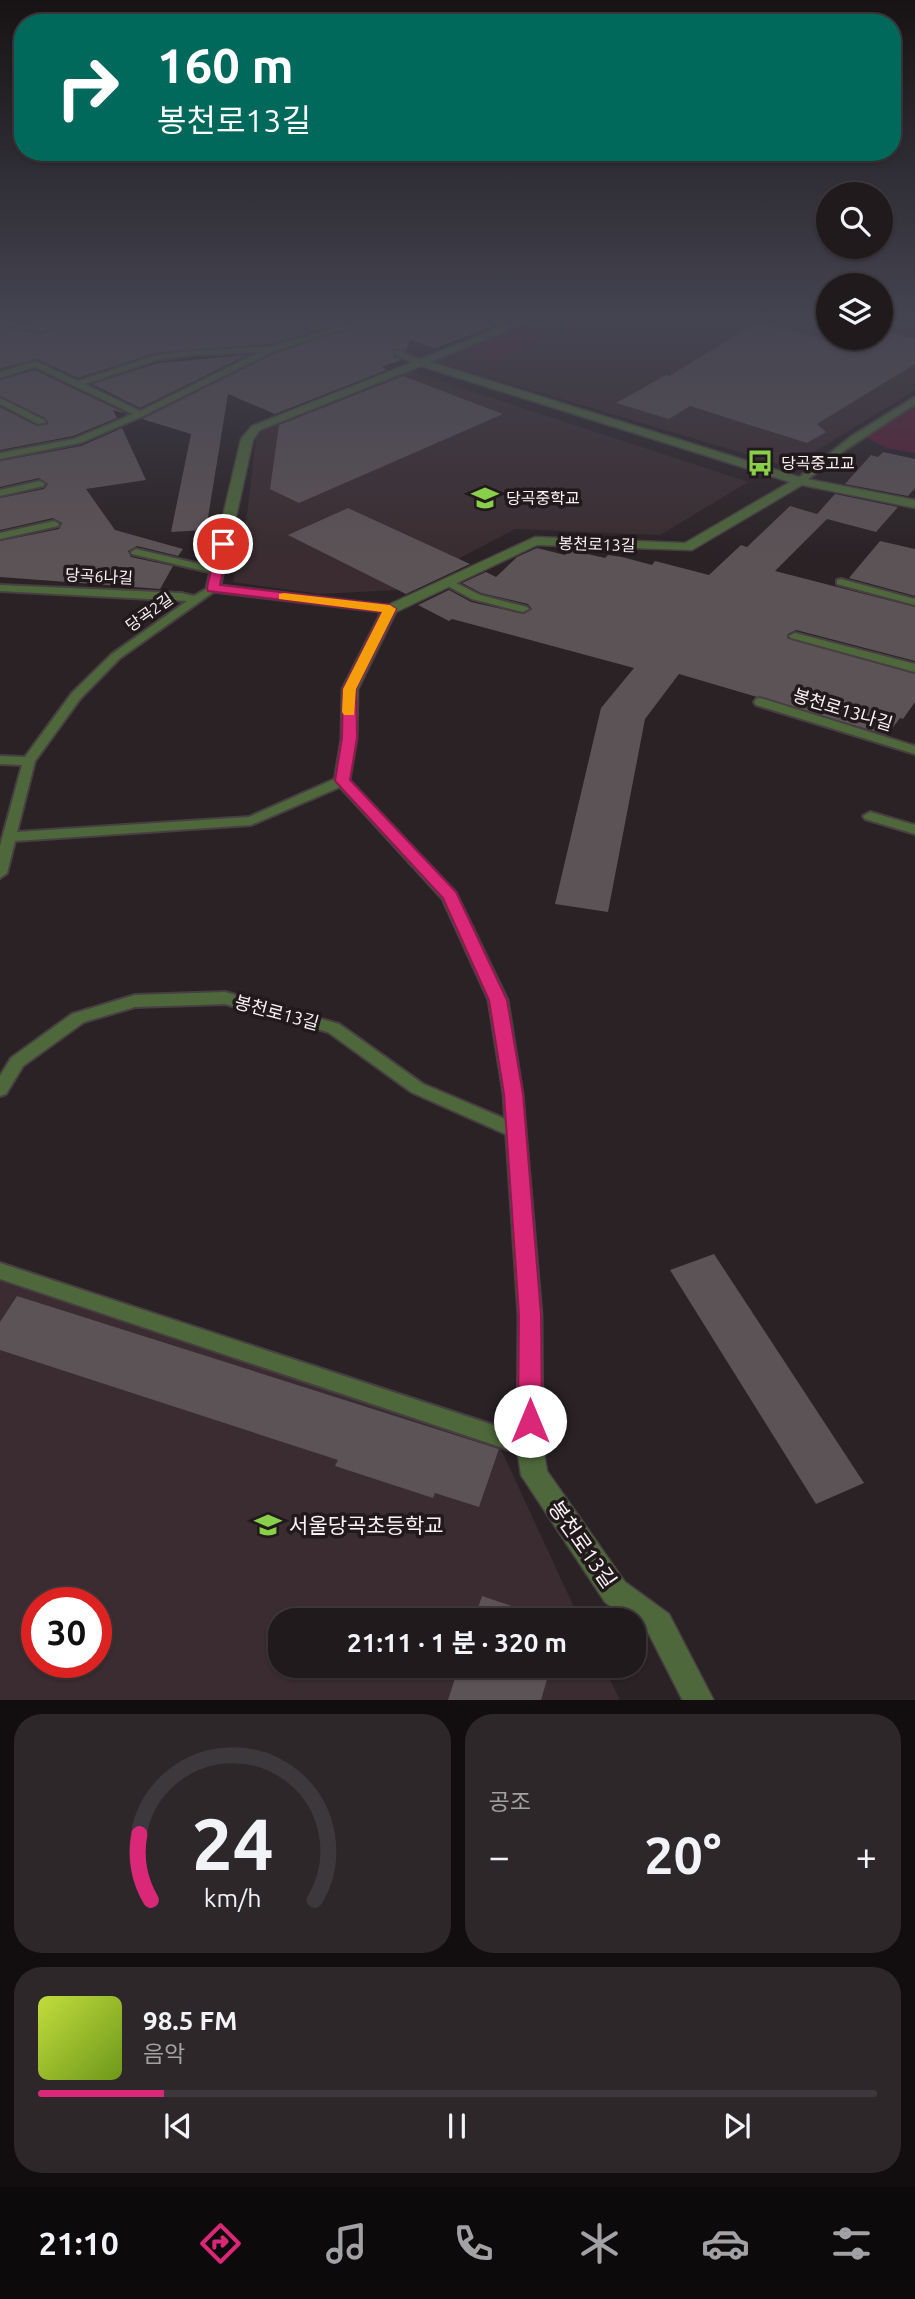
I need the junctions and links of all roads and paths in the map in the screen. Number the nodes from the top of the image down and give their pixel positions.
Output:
1 (109, 399) edge
2 (170, 399) edge
3 (329, 399) edge
4 (538, 399) edge
5 (915, 400) edge
6 (0, 401) edge
7 (140, 414) junction
8 (41, 422) dead end
9 (0, 456) edge
10 (800, 481) junction
11 (40, 484) dead end
12 (0, 493) edge
13 (915, 504) edge
14 (54, 524) dead end
15 (0, 536) edge
16 (136, 552) dead end
17 (217, 571) junction
18 (448, 582) junction
19 (841, 582) dead end
20 (0, 588) edge
21 (213, 588) junction
22 (196, 600) junction
23 (915, 602) edge
24 (390, 609) junction
25 (523, 609) dead end
26 (795, 635) dead end
27 (915, 668) edge
28 (760, 702) dead end
29 (915, 750) edge
30 (0, 760) edge
31 (29, 761) junction
32 (342, 781) junction
33 (870, 816) dead end
34 (915, 830) edge
35 (9, 837) junction
36 (0, 873) edge
37 (0, 1090) edge
38 (516, 1131) junction
39 (0, 1270) edge
40 (530, 1447) junction
41 (699, 1700) edge

1 - 7 lane
2 - 7 lane
3 - 17 street
4 - 10 street
5 - 10 lane
6 - 8 lane
7 - 9 lane
10 - 13 street
10 - 18 street, 봉천로13길
11 - 12 lane
14 - 15 lane
16 - 17 lane
17 - 21 street
18 - 24 street, 봉천로13길
18 - 25 lane
19 - 23 lane
20 - 22 lane, 당곡6나길
21 - 22 lane, 당곡2길
21 - 24 street
22 - 31 lane, 당곡2길
24 - 32 street
26 - 27 lane
28 - 29 lane, 봉천로13나길
30 - 31 lane
31 - 35 lane, 당곡2길
32 - 35 lane
32 - 38 street, 봉천로13길
33 - 34 lane
35 - 36 lane, 당곡2길
37 - 38 lane, 봉천로13길
38 - 40 street, 봉천로13길
39 - 40 lane
40 - 41 street, 봉천로13길

